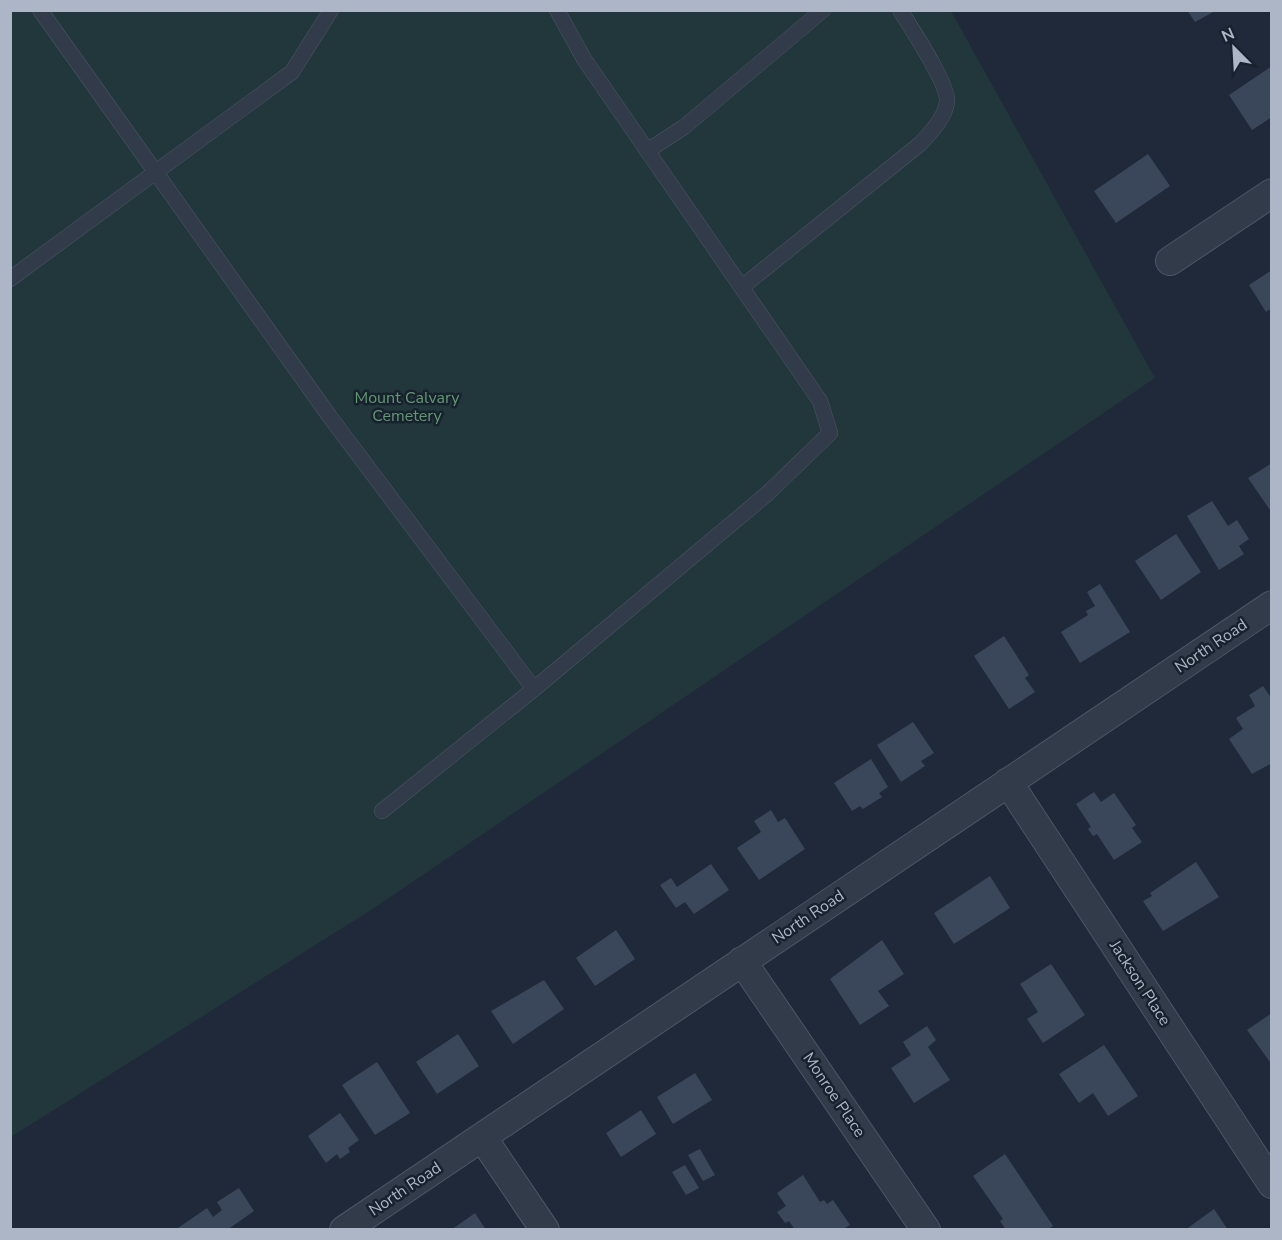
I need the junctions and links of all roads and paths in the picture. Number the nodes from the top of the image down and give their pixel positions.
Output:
1 (40, 10) edge
2 (331, 10) edge
3 (557, 10) edge
4 (823, 10) edge
5 (900, 10) edge
6 (647, 151) junction
7 (157, 172) junction
8 (1272, 193) edge
9 (1170, 261) dead end
10 (10, 279) edge
11 (742, 287) junction
12 (1272, 605) edge
13 (534, 689) junction
14 (1008, 782) junction
15 (382, 811) dead end
16 (742, 961) junction
17 (482, 1137) junction
18 (1272, 1184) edge
19 (344, 1230) edge
20 (545, 1230) edge
21 (926, 1230) edge

1 - 7 lane
2 - 7 lane
3 - 6 lane
4 - 6 lane
5 - 11 lane
6 - 11 lane
7 - 10 lane
7 - 13 lane
8 - 9 street
11 - 13 lane
12 - 14 street, North Road
13 - 15 lane
14 - 16 street, North Road
14 - 18 street, Jackson Place
16 - 17 street, North Road
16 - 21 street, Monroe Place
17 - 19 street, North Road
17 - 20 street

